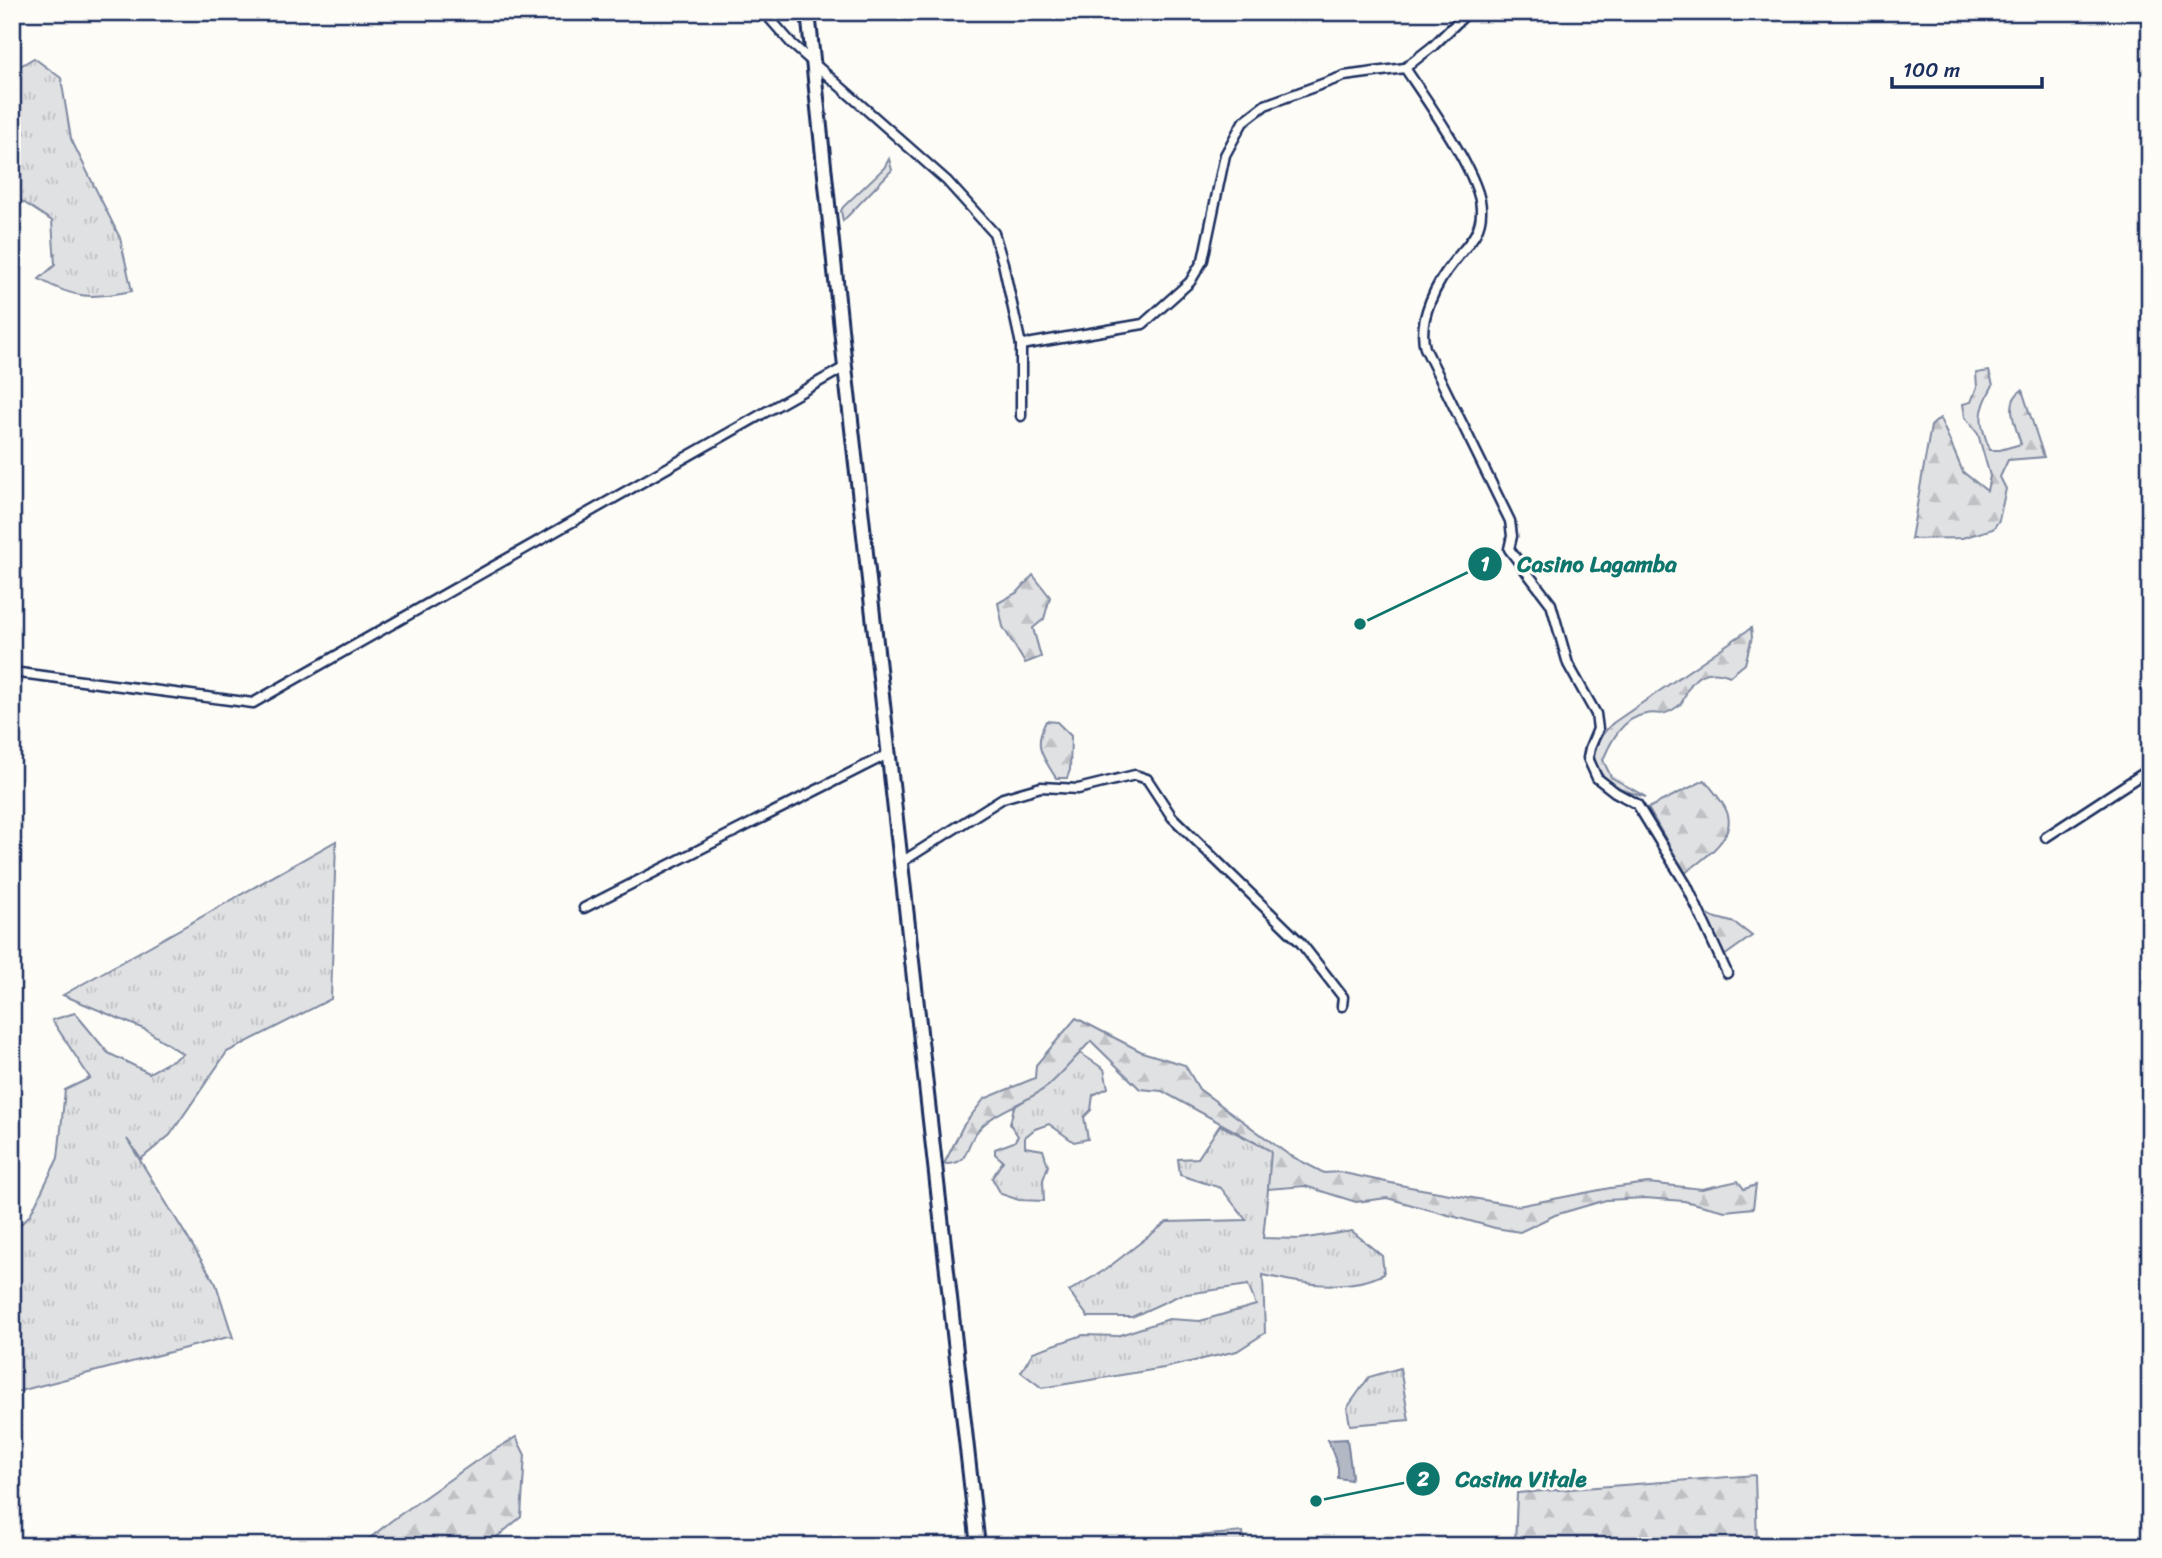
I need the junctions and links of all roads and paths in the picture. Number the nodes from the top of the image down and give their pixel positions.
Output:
1 (764, 12) edge
2 (808, 12) edge
3 (1468, 12) edge
4 (813, 62) junction
5 (1405, 68) junction
6 (1021, 345) junction
7 (845, 367) junction
8 (1021, 416) dead end
9 (12, 672) edge
10 (888, 754) junction
11 (2150, 769) edge
12 (2046, 837) dead end
13 (900, 863) junction
14 (584, 908) dead end
15 (1727, 973) dead end
16 (1342, 1006) dead end
17 (978, 1546) edge

1 - 4 street
2 - 4 main road
3 - 5 street
4 - 6 street
4 - 7 main road
5 - 6 street
5 - 15 street
6 - 8 street
7 - 9 street
7 - 10 main road
10 - 13 main road
10 - 14 street
11 - 12 street
13 - 16 street
13 - 17 main road

